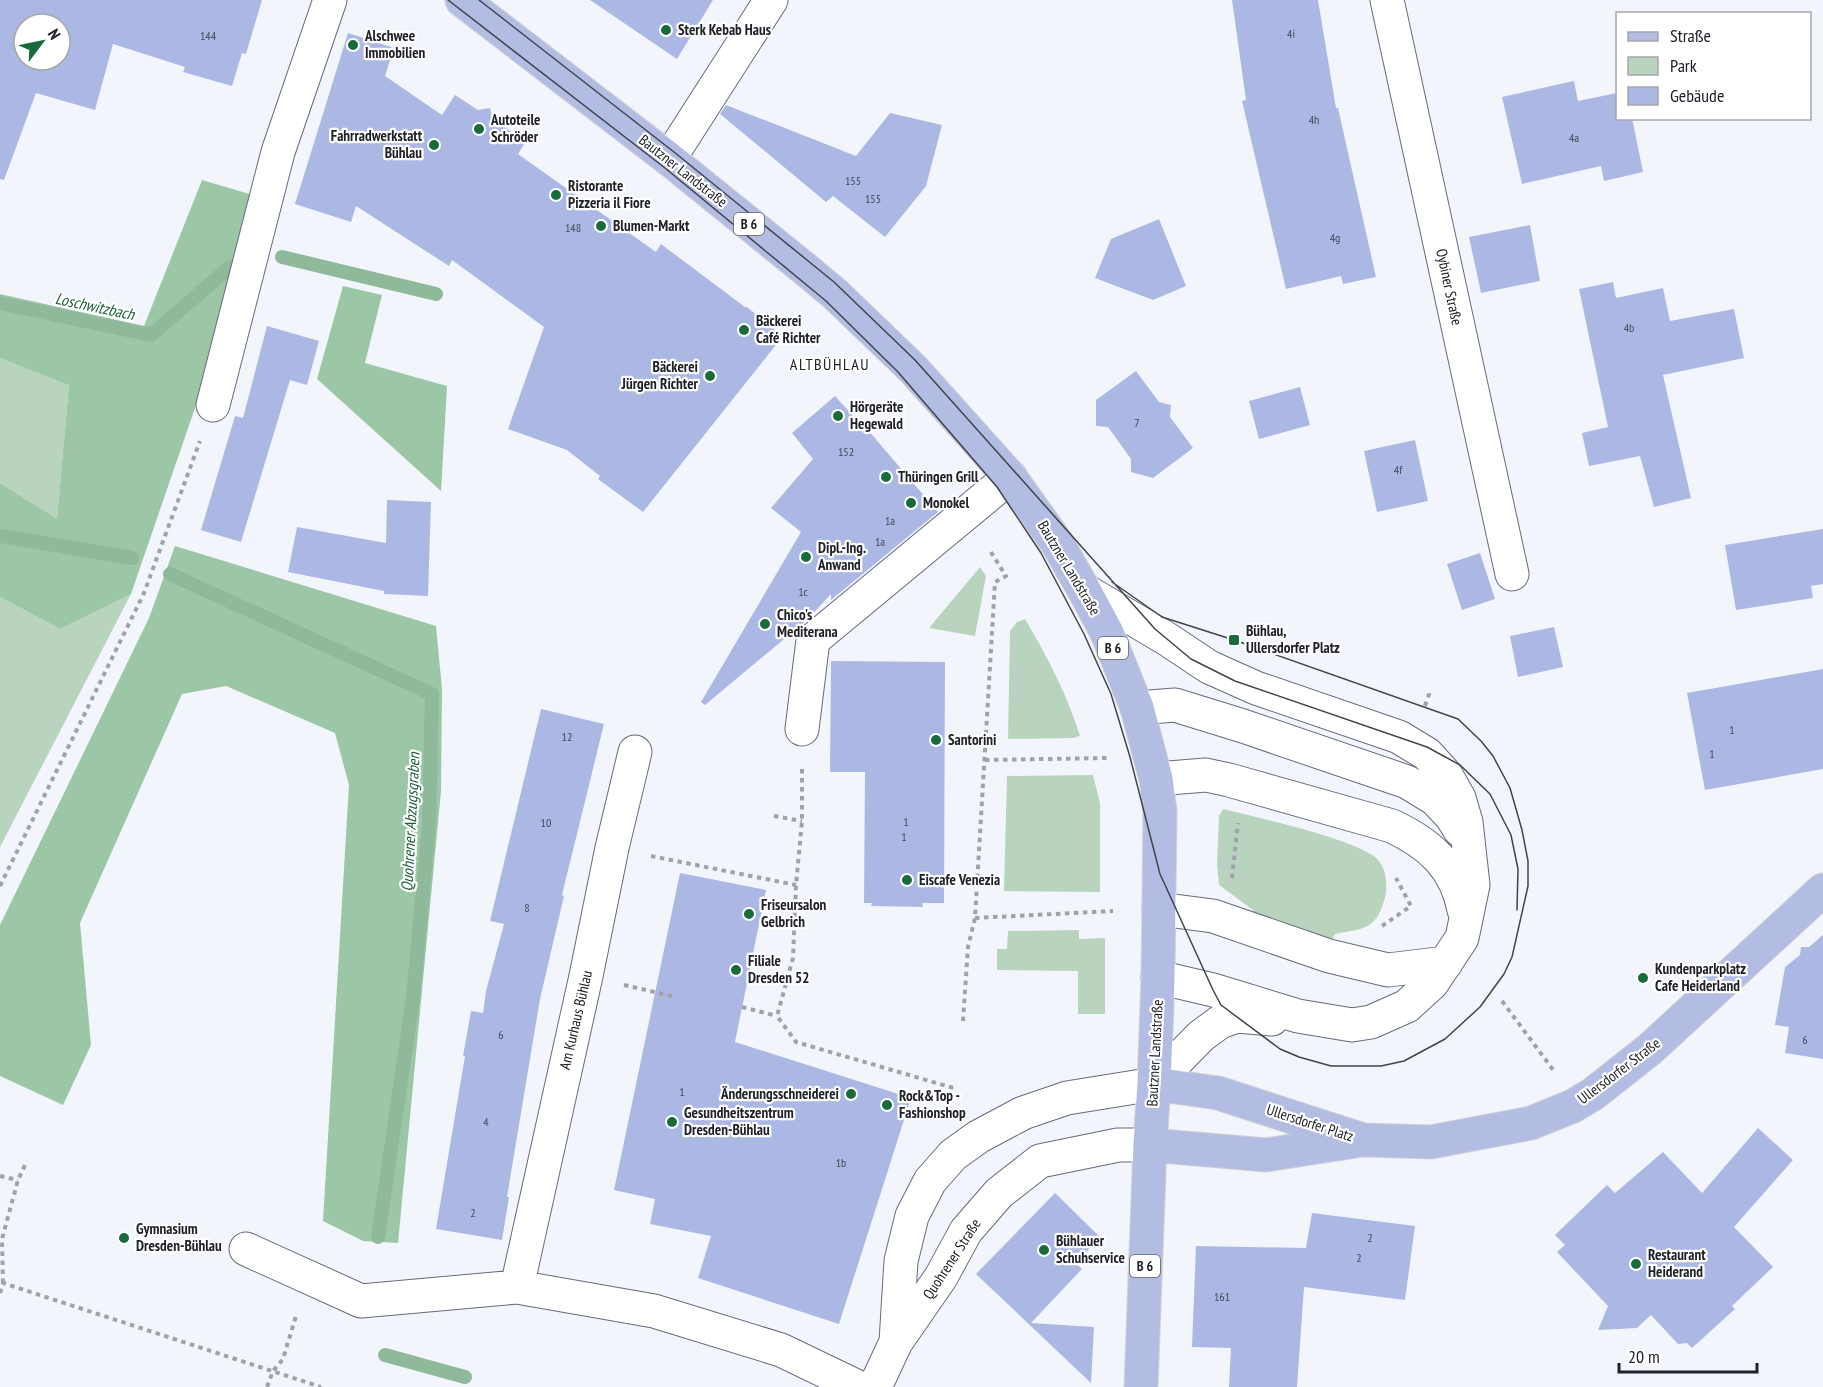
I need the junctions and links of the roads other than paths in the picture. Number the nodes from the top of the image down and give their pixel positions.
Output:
1 (330, 0) edge
2 (462, 0) edge
3 (771, 0) edge
4 (1387, 0) edge
5 (669, 159) junction
6 (213, 405) road end
7 (1010, 477) junction
8 (1512, 573) dead end
9 (1084, 590) junction
10 (1137, 708) junction
11 (801, 729) road end
12 (635, 752) dead end
13 (1153, 767) junction
14 (1470, 853) junction
15 (1823, 890) edge
16 (1159, 909) junction
17 (1465, 917) junction
18 (1446, 963) junction
19 (1158, 977) junction
20 (1298, 1016) junction
21 (1154, 1084) junction
22 (1363, 1140) junction
23 (1150, 1145) junction
24 (246, 1249) dead end
25 (901, 1261) junction
26 (941, 1277) junction
27 (517, 1287) junction
28 (896, 1342) junction
29 (858, 1387) edge
30 (874, 1387) edge
31 (1141, 1387) edge

1 - 6 street
2 - 5 main road, Bautzner Landstraße / B 6
3 - 5 street
4 - 8 street, Oybiner Straße
5 - 7 main road, Bautzner Landstraße / B 6
7 - 9 main road, Bautzner Landstraße / B 6
7 - 11 street
9 - 10 main road, Bautzner Landstraße / B 6
9 - 14 street
10 - 13 main road, Bautzner Landstraße / B 6
10 - 14 street
12 - 27 street, Am Kurhaus Bühlau
13 - 16 main road, Bautzner Landstraße / B 6
13 - 17 street
14 - 17 street
15 - 22 main road, Ullersdorfer Straße
16 - 18 street
16 - 19 main road, Bautzner Landstraße / B 6
17 - 18 street
18 - 20 street
19 - 20 street
19 - 21 main road, Bautzner Landstraße / B 6
20 - 21 street
21 - 22 main road, Ullersdorfer Platz
21 - 23 main road, Bautzner Landstraße / B 6
21 - 25 street, Quohrener Straße
22 - 23 main road, Ullersdorfer Platz
23 - 26 street, Quohrener Straße
23 - 31 main road, Bautzner Landstraße / B 6
24 - 27 street
25 - 26 street
25 - 28 street, Quohrener Straße
26 - 28 street, Quohrener Straße
27 - 29 street
28 - 30 street, Quohrener Straße

